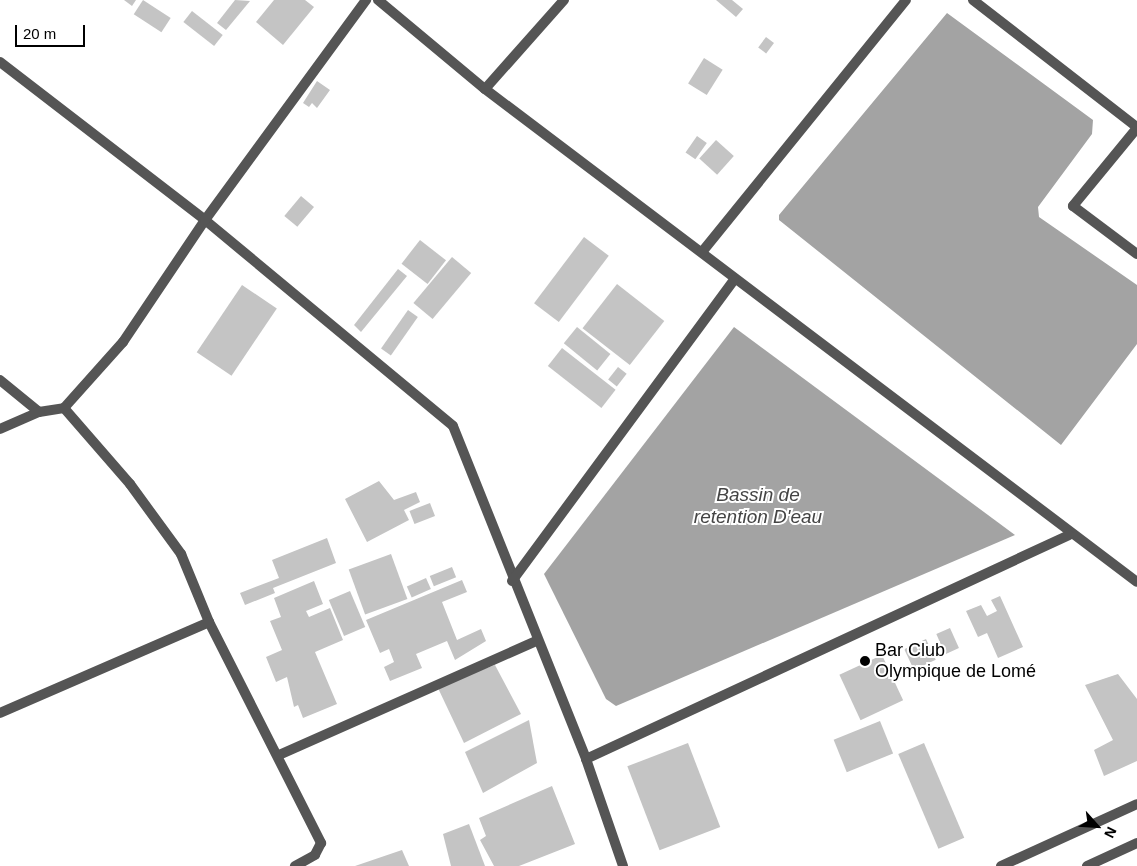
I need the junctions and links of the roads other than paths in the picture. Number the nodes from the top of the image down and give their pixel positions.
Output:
1 (366, 0) edge
2 (378, 0) edge
3 (564, 0) edge
4 (906, 0) edge
5 (973, 0) edge
6 (0, 62) edge
7 (484, 89) junction
8 (1137, 128) edge
9 (205, 220) junction
10 (702, 252) junction
11 (1137, 254) edge
12 (734, 280) junction
13 (0, 380) edge
14 (64, 408) junction
15 (39, 412) junction
16 (0, 429) edge
17 (1070, 535) junction
18 (512, 580) junction
19 (1137, 582) edge
20 (209, 622) junction
21 (536, 641) junction
22 (0, 714) edge
23 (279, 754) junction
24 (586, 759) junction
25 (1137, 804) edge
26 (1137, 844) edge
27 (295, 866) edge
28 (623, 866) edge
29 (1001, 866) edge
30 (1087, 866) edge

1 - 9 street
2 - 7 street
3 - 7 street
4 - 10 street
5 - 8 street
6 - 9 street
7 - 10 street
8 - 11 street
9 - 14 street
9 - 18 street
10 - 12 street
12 - 17 street
12 - 18 street
13 - 15 street
14 - 15 street
14 - 20 street
15 - 16 street
17 - 19 street
17 - 24 street
18 - 21 street
20 - 22 street
20 - 23 street
21 - 23 street
21 - 24 street
23 - 27 street
24 - 28 street
25 - 29 street
26 - 30 street

